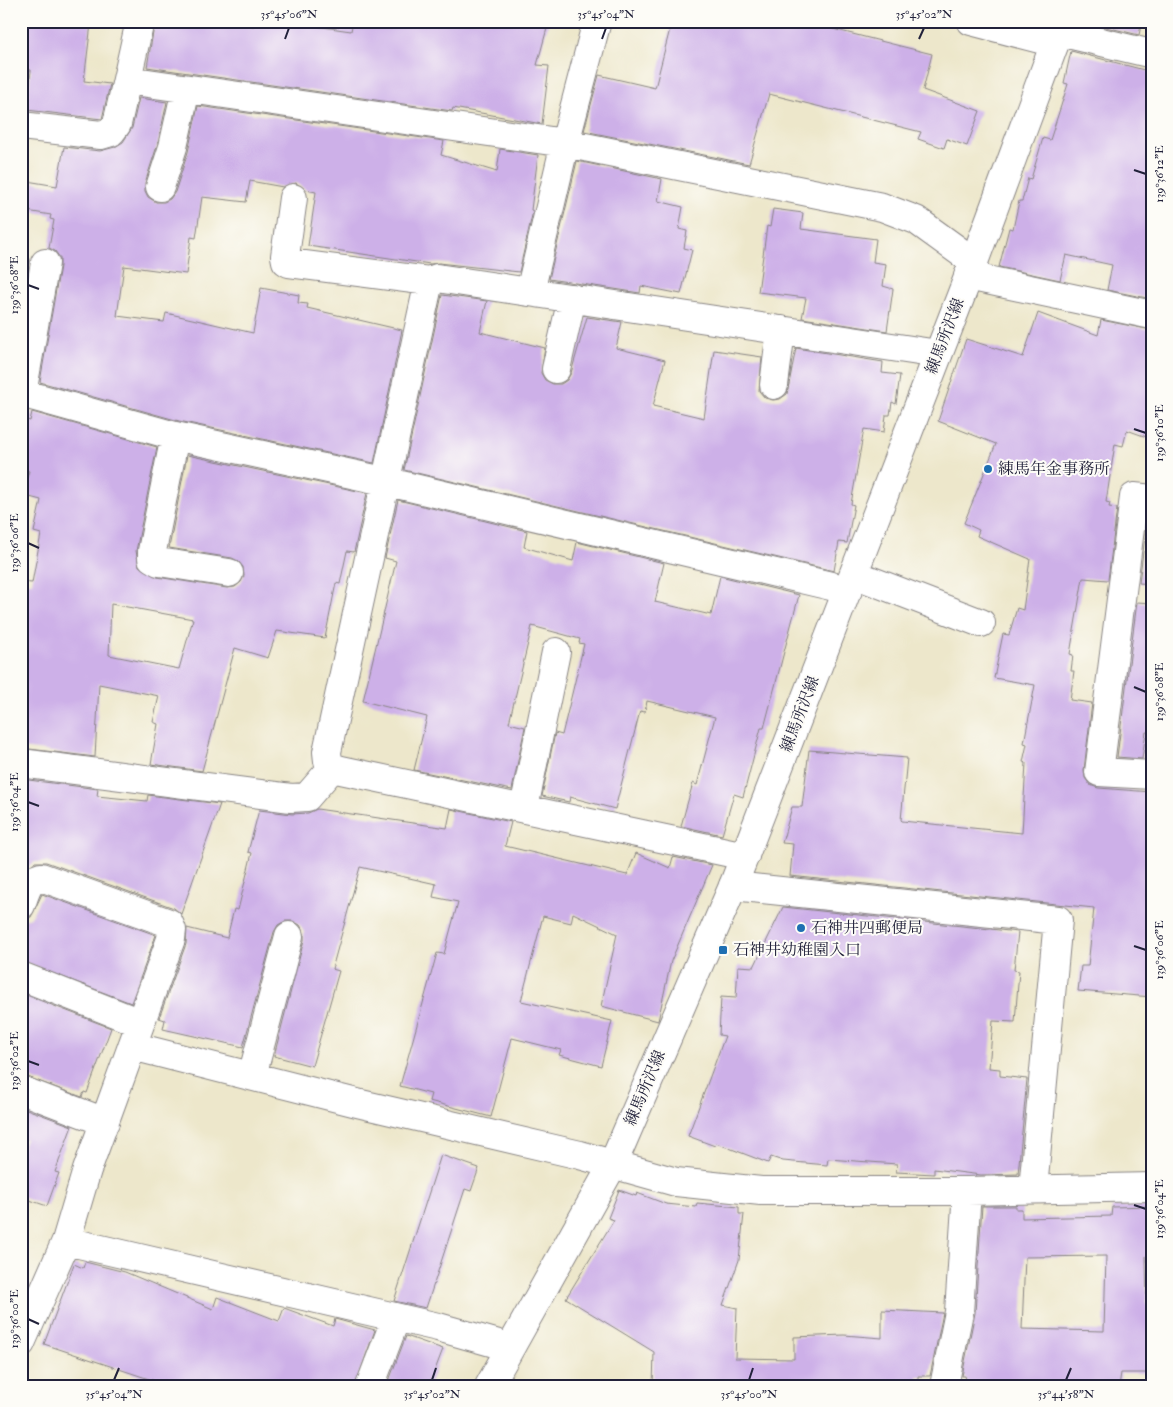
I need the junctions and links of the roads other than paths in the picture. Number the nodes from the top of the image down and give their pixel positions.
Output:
1 (140, 21) edge
2 (597, 21) edge
3 (971, 21) edge
4 (1059, 32) edge
5 (1152, 54) edge
6 (127, 80) junction
7 (186, 89) junction
8 (21, 126) edge
9 (564, 143) junction
10 (160, 187) dead end
11 (293, 198) dead end
12 (45, 263) dead end
13 (971, 269) junction
14 (429, 280) junction
15 (530, 292) junction
16 (572, 298) junction
17 (1152, 315) edge
18 (781, 330) junction
19 (938, 354) junction
20 (556, 369) dead end
21 (774, 386) dead end
22 (22, 393) edge
23 (175, 436) junction
24 (384, 481) junction
25 (1152, 499) edge
26 (229, 573) dead end
27 (851, 582) junction
28 (981, 623) dead end
29 (556, 652) dead end
30 (21, 763) edge
31 (333, 767) junction
32 (1152, 775) edge
33 (524, 808) junction
34 (745, 856) junction
35 (732, 886) junction
36 (21, 905) edge
37 (289, 936) dead end
38 (21, 976) edge
39 (136, 1034) junction
40 (252, 1076) junction
41 (21, 1090) edge
42 (105, 1122) junction
43 (612, 1166) junction
44 (1152, 1188) edge
45 (1033, 1190) junction
46 (967, 1191) junction
47 (66, 1241) junction
48 (396, 1318) junction
49 (22, 1335) edge
50 (509, 1347) junction
51 (370, 1386) edge
52 (489, 1386) edge
53 (944, 1386) edge

1 - 6 street
2 - 9 street
3 - 4 street
4 - 5 street
4 - 13 street, 練馬所沢線
6 - 7 street
6 - 8 street
7 - 9 street
7 - 10 street
9 - 13 street
9 - 15 street
11 - 14 street
12 - 22 street
13 - 17 street
13 - 19 street, 練馬所沢線
14 - 15 street
14 - 24 street
15 - 16 street
16 - 18 street
16 - 20 street
18 - 19 street
18 - 21 street
19 - 27 street, 練馬所沢線
22 - 23 street
23 - 24 street
23 - 26 street
24 - 27 street
24 - 31 street
25 - 32 street
27 - 28 street
27 - 34 street, 練馬所沢線
29 - 33 street
30 - 31 street
31 - 33 street
33 - 34 street
34 - 35 street, 練馬所沢線
35 - 43 street, 練馬所沢線
35 - 45 street
36 - 39 street
37 - 40 street
38 - 39 street
39 - 40 street
39 - 42 street
40 - 43 street
41 - 42 street
42 - 47 street
43 - 46 street
43 - 50 street, 練馬所沢線
44 - 45 street
45 - 46 street
46 - 53 street
47 - 48 street
47 - 49 street
48 - 50 street
48 - 51 street
50 - 52 street, 練馬所沢線

